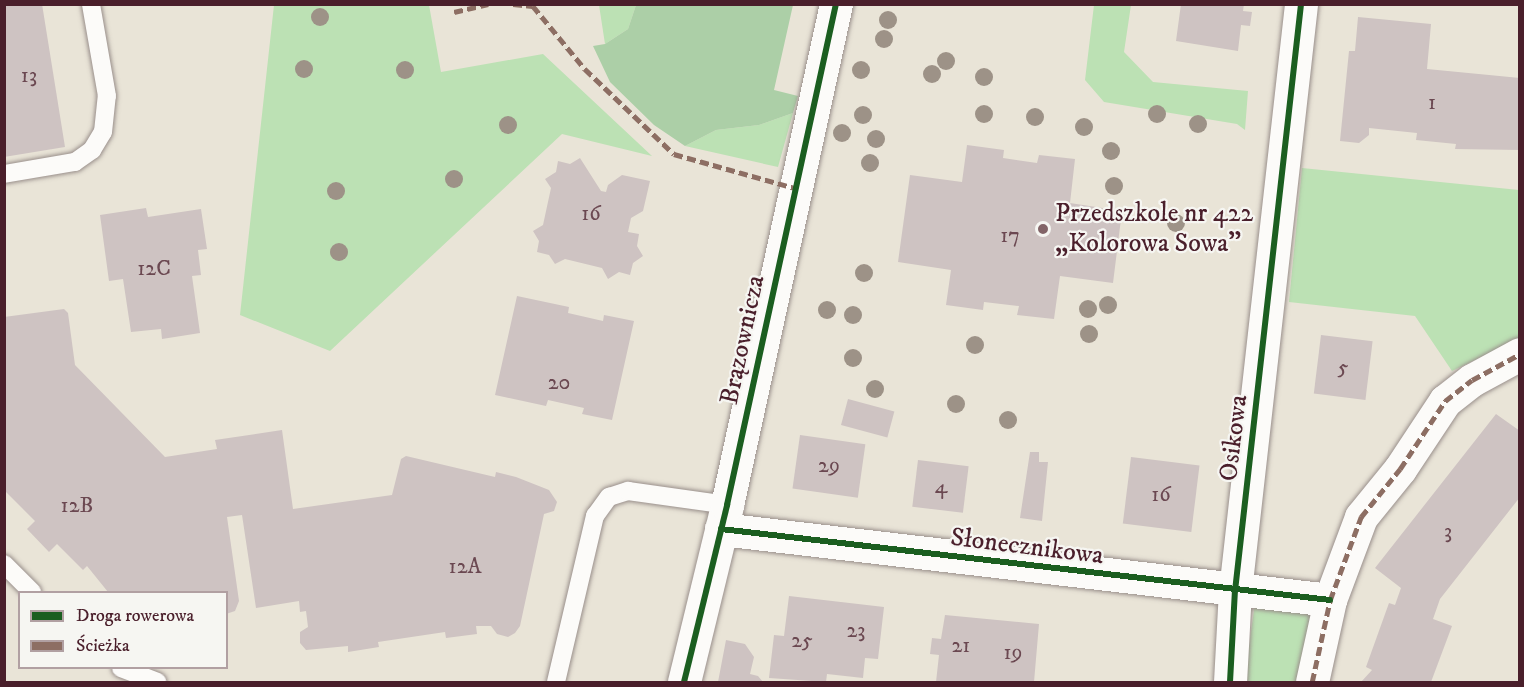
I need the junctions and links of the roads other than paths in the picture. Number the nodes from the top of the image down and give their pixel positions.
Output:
1 (91, 4) edge
2 (836, 4) edge
3 (1301, 4) edge
4 (4, 174) edge
5 (1520, 354) edge
6 (724, 517) junction
7 (4, 564) edge
8 (31, 591) edge
9 (1235, 591) junction
10 (1330, 600) junction
11 (124, 669) edge
12 (156, 682) edge
13 (556, 682) edge
14 (684, 682) edge
15 (1230, 682) edge
16 (1312, 682) edge

1 - 4 lane
2 - 6 street, Brązownicza
3 - 9 street, Osikowa
5 - 10 street
6 - 9 street, Słonecznikowa
6 - 13 lane
6 - 14 street, Brązownicza
7 - 8 lane
9 - 10 street, Słonecznikowa
9 - 15 street, Osikowa
10 - 16 street
11 - 12 lane

